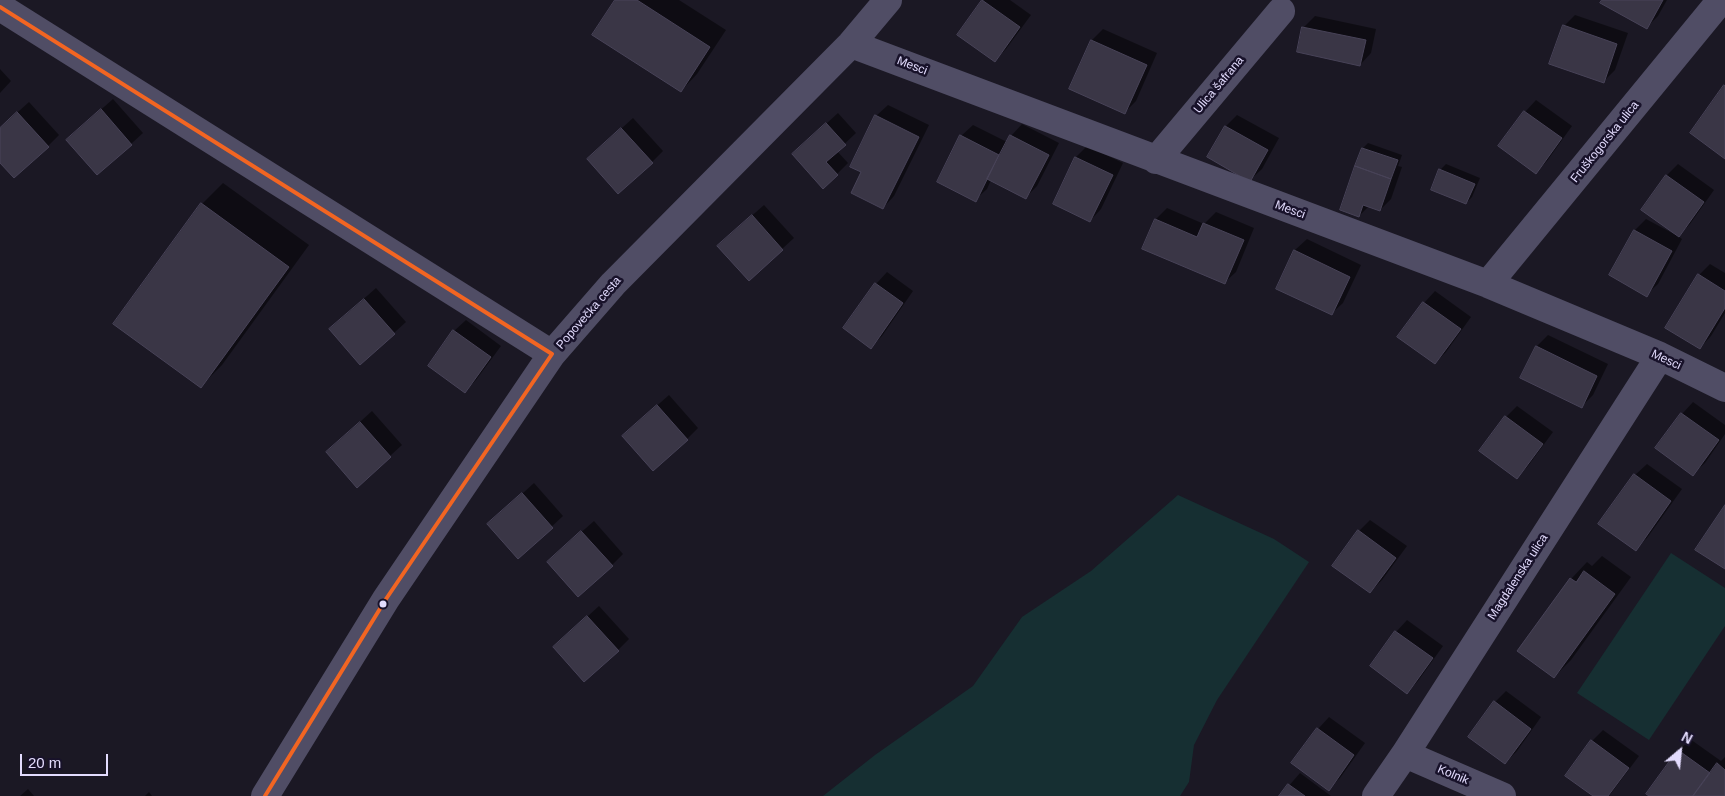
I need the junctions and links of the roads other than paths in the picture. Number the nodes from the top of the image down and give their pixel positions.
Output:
1 (888, 0) edge
2 (1721, 0) edge
3 (0, 7) edge
4 (1281, 11) dead end
5 (851, 44) junction
6 (1156, 160) junction
7 (1488, 284) junction
8 (552, 354) junction
9 (1660, 356) junction
10 (1725, 388) edge
11 (1404, 754) junction
12 (265, 796) edge
13 (1376, 796) edge
14 (1502, 796) edge

1 - 5 street, Popovečka cesta
2 - 7 street, Fruškogorska ulica
3 - 8 street
4 - 6 street, Ulica šafrana
5 - 6 street, Mesci
5 - 8 street, Popovečka cesta
6 - 7 street, Mesci
7 - 9 street, Mesci
8 - 12 street, Popovečka cesta
9 - 10 street, Mesci
9 - 11 street, Magdalenska ulica
11 - 13 street, Magdalenska ulica
11 - 14 street, Kolnik

